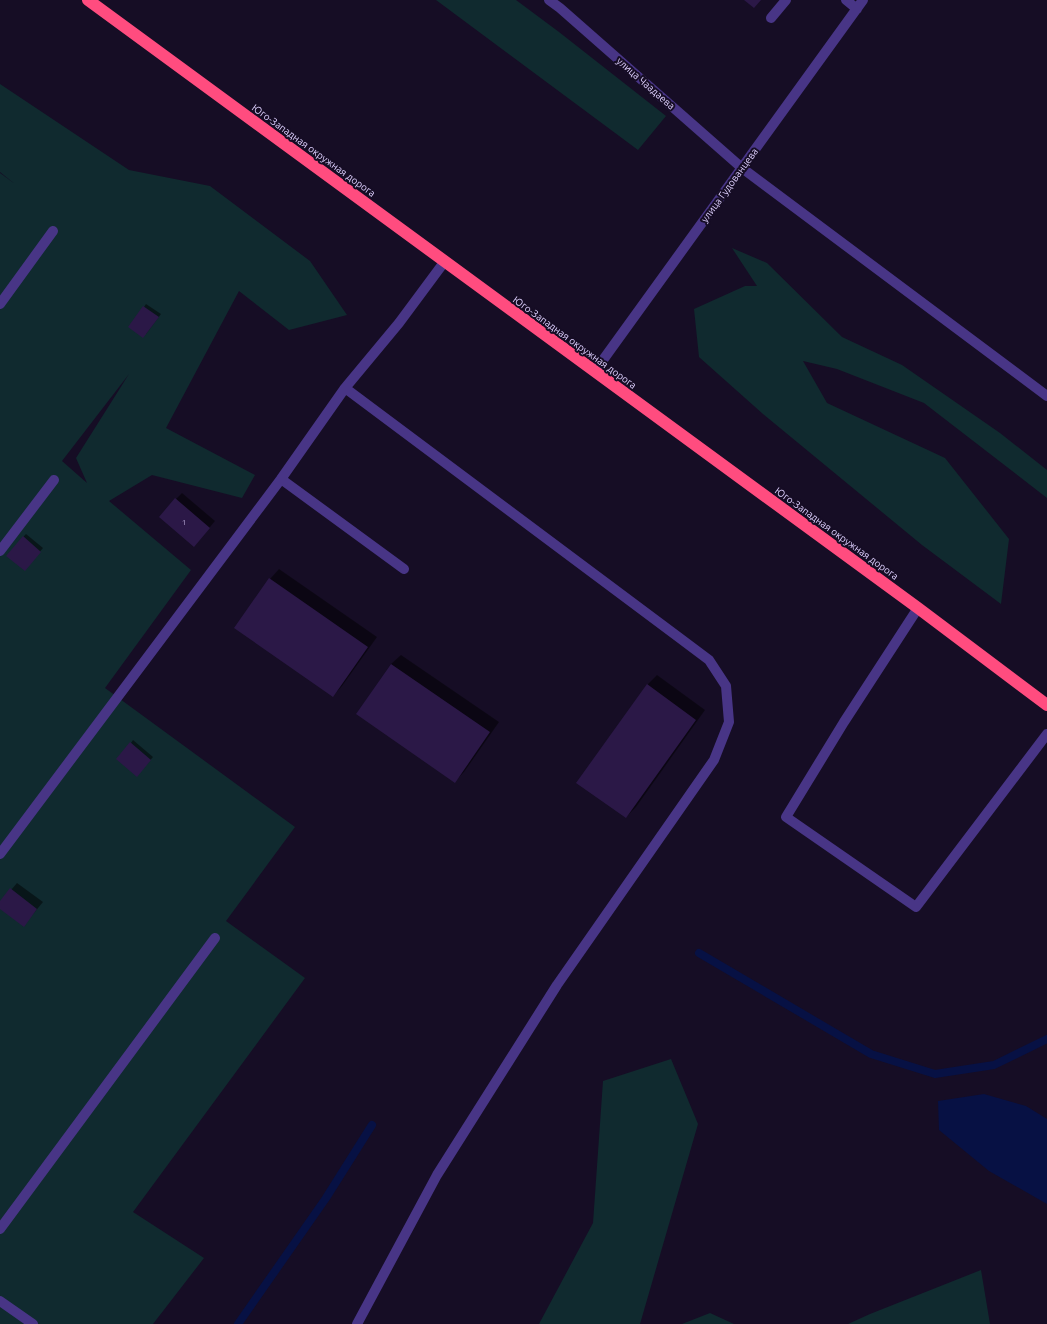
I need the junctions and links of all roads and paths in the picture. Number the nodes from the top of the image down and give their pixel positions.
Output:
1 (88, 0) edge
2 (549, 0) edge
3 (786, 0) edge
4 (846, 0) edge
5 (863, 0) edge
6 (856, 9) junction
7 (771, 18) dead end
8 (742, 168) junction
9 (54, 231) dead end
10 (445, 261) junction
11 (0, 304) edge
12 (595, 371) junction
13 (345, 388) junction
14 (1047, 396) edge
15 (280, 479) junction
16 (54, 480) dead end
17 (0, 551) edge
18 (404, 569) dead end
19 (918, 608) junction
20 (1047, 705) edge
21 (1047, 734) edge
22 (0, 854) edge
23 (215, 938) dead end
24 (0, 1230) edge
25 (0, 1301) edge
26 (33, 1324) edge
27 (357, 1324) edge

1 - 10 highway, Юго-Западная окружная дорога
2 - 8 street, улица Чаадаева
3 - 7 street
4 - 6 street
5 - 6 street, улица Гудованцева
6 - 8 street, улица Гудованцева
8 - 12 street, улица Гудованцева
8 - 14 street, улица Чаадаева
9 - 11 street
10 - 12 highway, Юго-Западная окружная дорога
10 - 13 street
12 - 19 highway, Юго-Западная окружная дорога
13 - 15 street
13 - 27 street
15 - 18 street
15 - 22 street
16 - 17 street
19 - 20 highway, Юго-Западная окружная дорога
19 - 21 street
23 - 24 street
25 - 26 street

